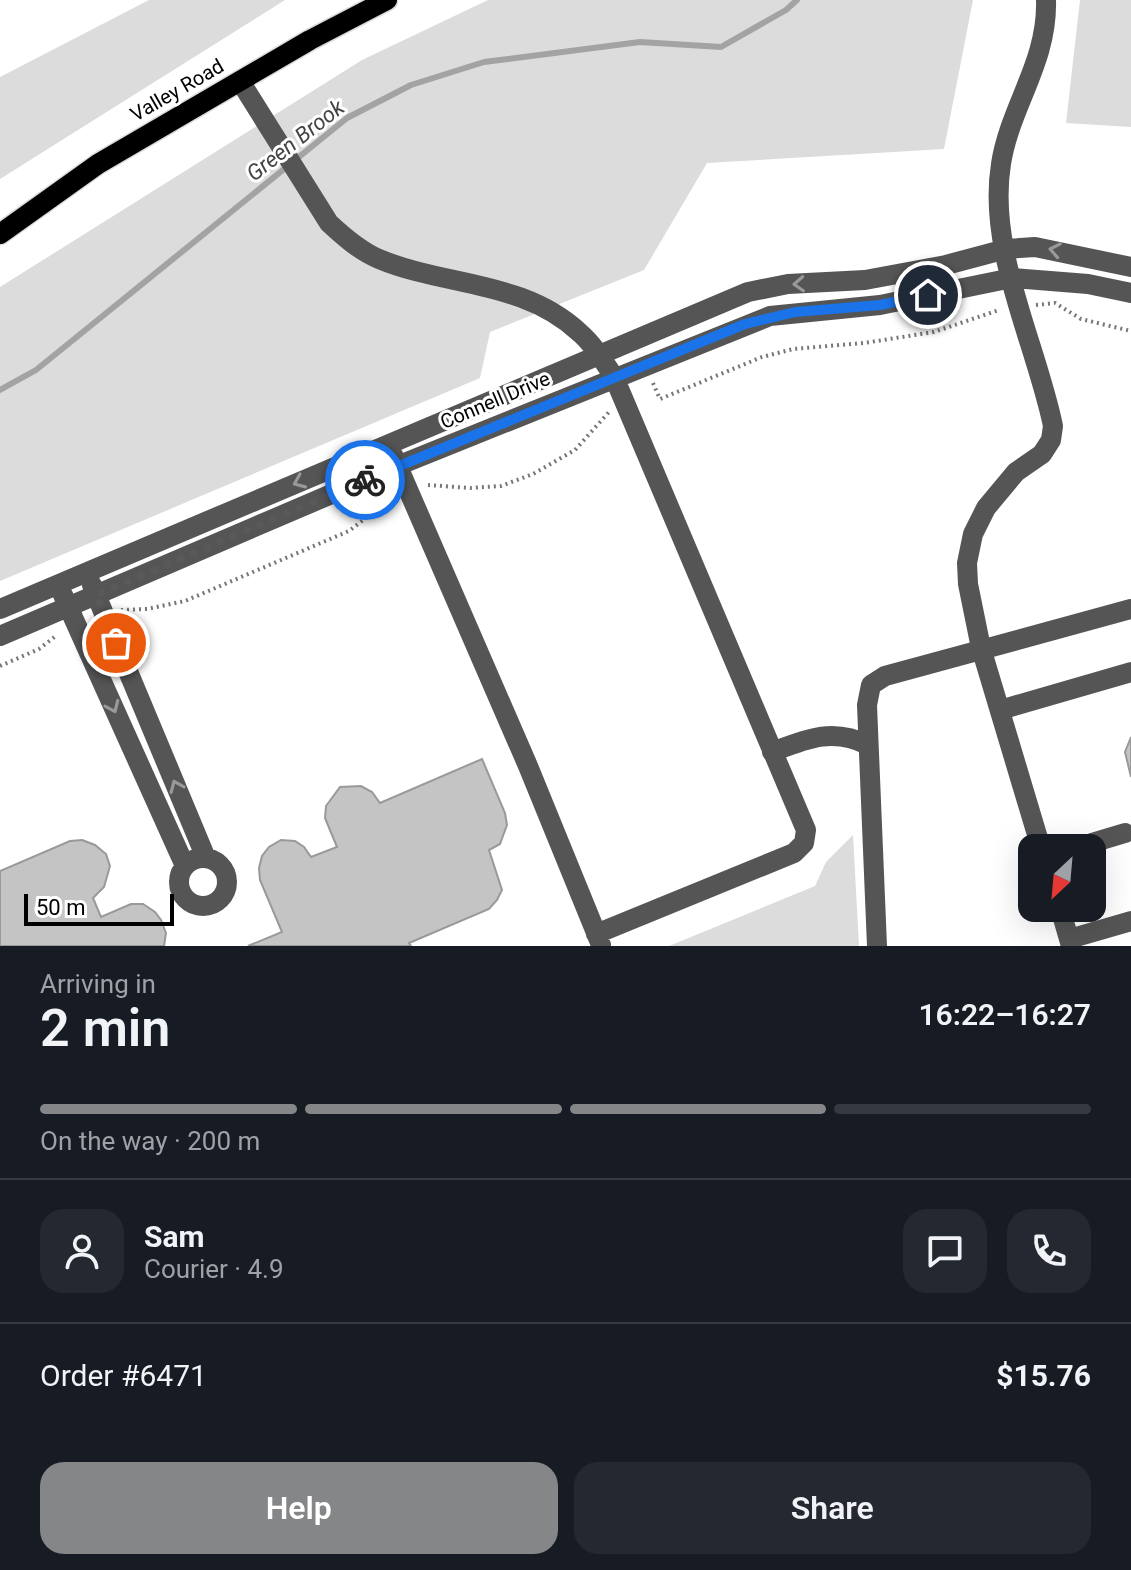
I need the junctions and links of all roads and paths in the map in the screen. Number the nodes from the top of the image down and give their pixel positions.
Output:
1 (387, 0) edge
2 (1046, 0) edge
3 (240, 81) junction
4 (0, 234) edge
5 (1006, 249) junction
6 (1131, 267) edge
7 (1012, 278) junction
8 (1131, 293) edge
9 (1020, 307) junction
10 (1131, 331) edge
11 (600, 356) junction
12 (614, 377) junction
13 (624, 403) junction
14 (389, 444) junction
15 (397, 466) junction
16 (409, 490) junction
17 (87, 572) junction
18 (58, 584) junction
19 (96, 595) junction
20 (0, 609) edge
21 (1131, 609) edge
22 (105, 616) junction
23 (73, 617) junction
24 (0, 636) edge
25 (981, 648) junction
26 (0, 666) edge
27 (1131, 672) edge
28 (1000, 710) junction
29 (868, 745) junction
30 (772, 752) junction
31 (1125, 833) dead end
32 (1037, 834) edge
33 (1106, 839) edge
34 (206, 858) junction
35 (185, 866) junction
36 (1131, 921) edge
37 (1064, 922) edge
38 (598, 940) edge
39 (1070, 943) edge
40 (877, 946) edge

1 - 3 main road, Valley Road
2 - 5 street
3 - 4 main road, Valley Road
3 - 11 street
6 -> 5 street, Connell Drive
5 - 7 street
5 -> 11 street, Connell Drive
7 - 8 street, Connell Drive
7 - 9 street
7 - 12 street, Connell Drive
9 - 10 path
9 - 13 path
9 - 25 street
11 - 12 street
11 - 14 street, Connell Drive
12 - 13 street
12 - 15 street, Connell Drive
13 - 16 path
13 - 30 street
14 - 15 street
14 -> 17 street, Connell Drive
15 - 16 street
15 - 19 street, Connell Drive
16 - 22 path
16 - 38 street
17 - 18 street, Connell Drive
17 - 19 street
18 - 20 street, Connell Drive
18 - 23 street
19 - 22 street
19 - 23 street, Connell Drive
21 - 25 street
34 -> 22 street
23 - 24 street, Connell Drive
23 - 26 path
23 -> 35 street
25 - 28 street
25 - 29 street
27 - 28 street
28 - 32 street
29 - 30 street
29 - 40 street
30 - 38 street
31 - 33 street
34 - 35 street
34 - 35 street
36 - 39 street
37 - 39 street

